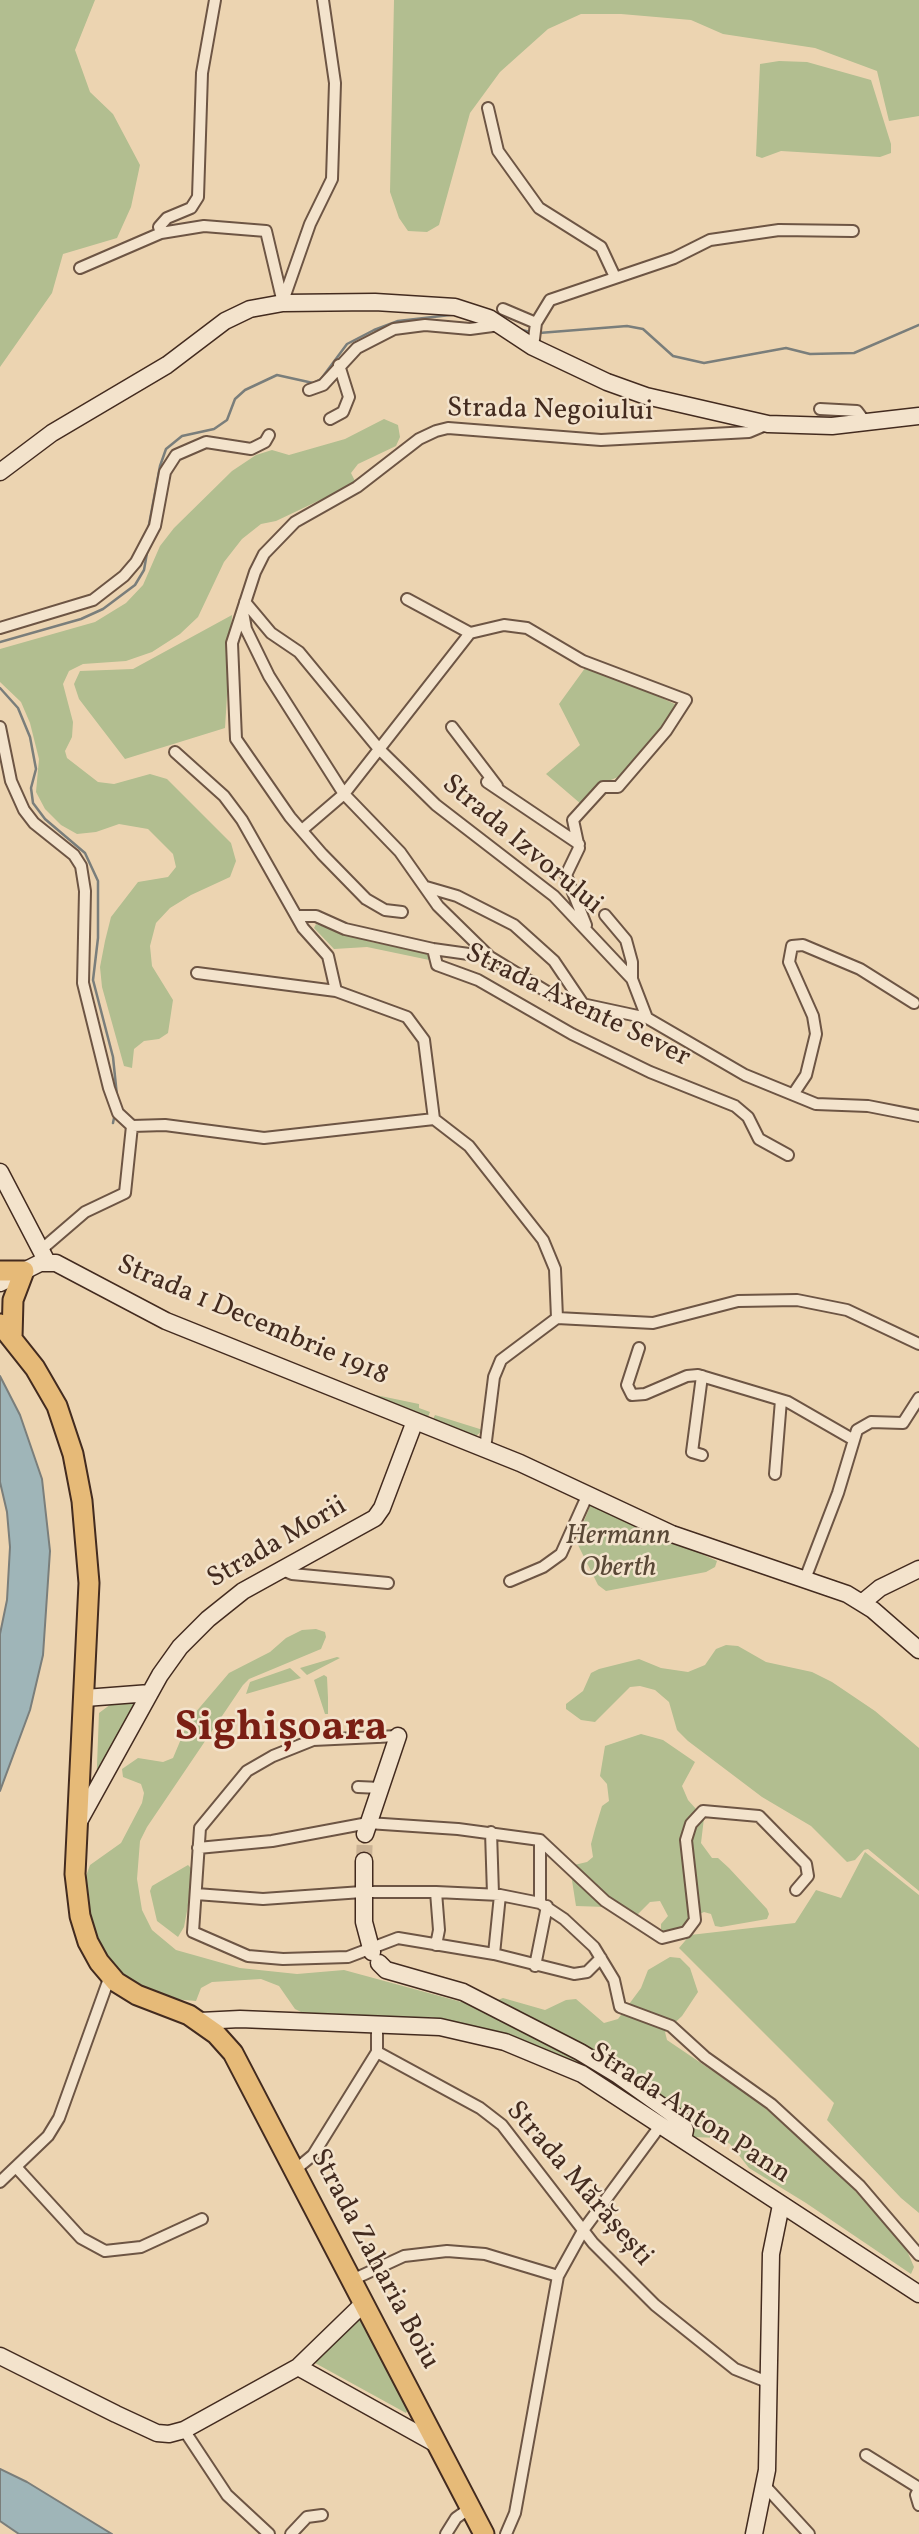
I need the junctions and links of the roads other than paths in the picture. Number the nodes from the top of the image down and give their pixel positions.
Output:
1 (215, 0) edge
2 (323, 0) edge
3 (488, 107) dead end
4 (853, 231) dead end
5 (161, 233) junction
6 (80, 268) dead end
7 (615, 277) junction
8 (283, 303) junction
9 (502, 317) junction
10 (536, 323) junction
11 (533, 347) junction
12 (339, 365) junction
13 (309, 390) dead end
14 (820, 409) dead end
15 (919, 416) edge
16 (330, 419) dead end
17 (866, 423) junction
18 (768, 424) junction
19 (269, 435) dead end
20 (0, 472) edge
21 (407, 599) dead end
22 (244, 607) junction
23 (0, 628) edge
24 (470, 633) junction
25 (0, 727) edge
26 (452, 727) dead end
27 (2, 742) edge
28 (379, 749) junction
29 (175, 752) dead end
30 (3, 763) edge
31 (487, 782) dead end
32 (499, 790) junction
33 (344, 794) junction
34 (302, 830) junction
35 (579, 844) junction
36 (426, 887) junction
37 (402, 912) dead end
38 (605, 915) dead end
39 (297, 916) junction
40 (593, 936) junction
41 (433, 949) junction
42 (490, 957) junction
43 (197, 973) dead end
44 (632, 979) junction
45 (336, 991) junction
46 (914, 1003) dead end
47 (583, 1004) junction
48 (647, 1018) junction
49 (794, 1093) junction
50 (919, 1116) edge
51 (434, 1119) junction
52 (132, 1126) junction
53 (788, 1155) dead end
54 (0, 1172) edge
55 (45, 1255) junction
56 (0, 1271) edge
57 (24, 1271) junction
58 (0, 1283) edge
59 (557, 1318) junction
60 (6, 1331) edge
61 (919, 1344) edge
62 (639, 1348) dead end
63 (702, 1376) junction
64 (919, 1398) edge
65 (781, 1400) junction
66 (415, 1421) junction
67 (854, 1440) junction
68 (485, 1449) junction
69 (702, 1455) dead end
70 (775, 1474) dead end
71 (586, 1500) junction
72 (280, 1569) junction
73 (919, 1569) edge
74 (805, 1579) junction
75 (510, 1581) dead end
76 (388, 1583) dead end
77 (863, 1602) junction
78 (919, 1650) edge
79 (150, 1693) junction
80 (85, 1698) junction
81 (398, 1736) joint
82 (358, 1787) dead end
83 (381, 1788) junction
84 (77, 1825) junction
85 (367, 1829) junction
86 (491, 1832) junction
87 (540, 1840) junction
88 (198, 1847) junction
89 (364, 1861) tunnel mouth
90 (796, 1890) dead end
91 (362, 1892) junction
92 (436, 1892) junction
93 (196, 1894) junction
94 (496, 1895) junction
95 (543, 1905) junction
96 (436, 1945) junction
97 (373, 1954) junction
98 (494, 1954) junction
99 (601, 1958) junction
100 (535, 1966) junction
101 (110, 1976) junction
102 (200, 2021) junction
103 (377, 2025) junction
104 (377, 2052) junction
105 (660, 2126) junction
106 (682, 2139) junction
107 (16, 2166) junction
108 (295, 2170) junction
109 (0, 2182) edge
110 (781, 2205) junction
111 (202, 2219) dead end
112 (584, 2229) junction
113 (919, 2256) edge
114 (558, 2276) junction
115 (352, 2280) junction
116 (915, 2293) edge
117 (364, 2303) junction
118 (0, 2356) edge
119 (298, 2367) junction
120 (770, 2383) junction
121 (184, 2430) junction
122 (438, 2445) junction
123 (866, 2455) dead end
124 (765, 2486) junction
125 (919, 2488) edge
126 (919, 2505) edge
127 (470, 2508) junction
128 (322, 2515) dead end
129 (269, 2534) edge
130 (291, 2534) edge
131 (446, 2534) edge
132 (484, 2534) edge
133 (506, 2534) edge
134 (754, 2534) edge
135 (809, 2534) edge

1 - 5 street
2 - 8 street
3 - 7 street
4 - 7 street
5 - 6 street
5 - 8 street
7 - 10 street
8 - 9 street
8 - 20 street
9 - 10 street
9 - 11 street
9 - 12 street
10 - 11 street
11 - 18 street
12 - 13 street
12 - 16 street
14 - 17 street
15 - 17 street
17 - 18 street
18 - 22 street, Strada Negoiului
19 - 23 street
21 - 24 street
22 - 28 street, Strada Izvorului
22 - 33 street
22 - 34 street, Strada Negoiului
24 - 28 street
24 - 35 street
25 - 27 street
26 - 32 street
27 - 30 street
28 - 33 street
28 - 40 street, Strada Izvorului
29 - 39 street
30 - 52 street
31 - 32 street
32 - 35 street
33 - 34 street
33 - 36 street
34 - 37 street, Strada Negoiului
35 - 40 street
36 - 42 street
36 - 47 street
38 - 44 street
39 - 41 street, Strada Axente Sever
39 - 45 street
40 - 44 street, Strada Izvorului
41 - 42 street
41 - 53 street, Strada Axente Sever
42 - 47 street
43 - 45 street
44 - 48 street, Strada Izvorului
45 - 51 street
46 - 49 street
47 - 48 street
48 - 49 street
49 - 50 street
51 - 52 street
51 - 59 street
52 - 55 street
54 - 55 street
55 - 57 street
55 - 66 street, Strada 1 Decembrie 1918
56 - 57 highway
57 - 58 street
57 - 60 highway
59 - 61 street
59 - 68 street
60 - 80 highway
62 - 63 street
63 - 65 street
63 - 69 street
64 - 67 street
65 - 67 street
65 - 70 street
66 - 68 street, Strada 1 Decembrie 1918
66 - 72 street, Strada Morii
67 - 74 street
68 - 71 street, Strada 1 Decembrie 1918
71 - 74 street, Strada 1 Decembrie 1918
71 - 75 street
72 - 76 street
72 - 79 street, Strada Morii
73 - 77 street
74 - 77 street, Strada 1 Decembrie 1918
77 - 78 street, Strada 1 Decembrie 1918
79 - 80 street
79 - 84 street, Strada Morii
80 - 84 highway
81 - 83 street
81 - 88 street
82 - 83 street
83 - 85 street
84 - 101 highway, Strada Morii
85 - 86 street
85 - 88 street
86 - 87 street
86 - 94 street
87 - 90 street
87 - 95 street
88 - 93 street
89 - 91 street
91 - 92 street
91 - 93 street
91 - 97 street
92 - 94 street
92 - 96 street
93 - 97 street
94 - 95 street
94 - 98 street
95 - 99 street
95 - 100 street
96 - 97 street
96 - 98 street
97 - 106 street
98 - 100 street
99 - 100 street
99 - 113 street
101 - 102 highway, Strada Morii
101 - 107 street
102 - 103 street, Strada Anton Pann
102 - 108 highway, Strada Zaharia Boiu
103 - 104 street
103 - 105 street, Strada Anton Pann
104 - 108 street
104 - 112 street, Strada Mărășești
105 - 106 street, Strada Anton Pann
105 - 112 street
106 - 110 street, Strada Anton Pann
107 - 109 street
107 - 111 street
108 - 115 highway, Strada Zaharia Boiu
110 - 116 street, Strada Anton Pann
110 - 120 street
112 - 114 street
112 - 120 street, Strada Mărășești
114 - 115 street
114 - 133 street
115 - 117 highway, Strada Zaharia Boiu
117 - 119 street
117 - 122 highway, Strada Zaharia Boiu
118 - 121 street
119 - 121 street
119 - 122 street
120 - 124 street
121 - 129 street
122 - 127 highway, Strada Zaharia Boiu
123 - 125 street
124 - 134 street
124 - 135 street
125 - 126 street
127 - 131 street
127 - 132 highway, Strada Zaharia Boiu
128 - 130 street

